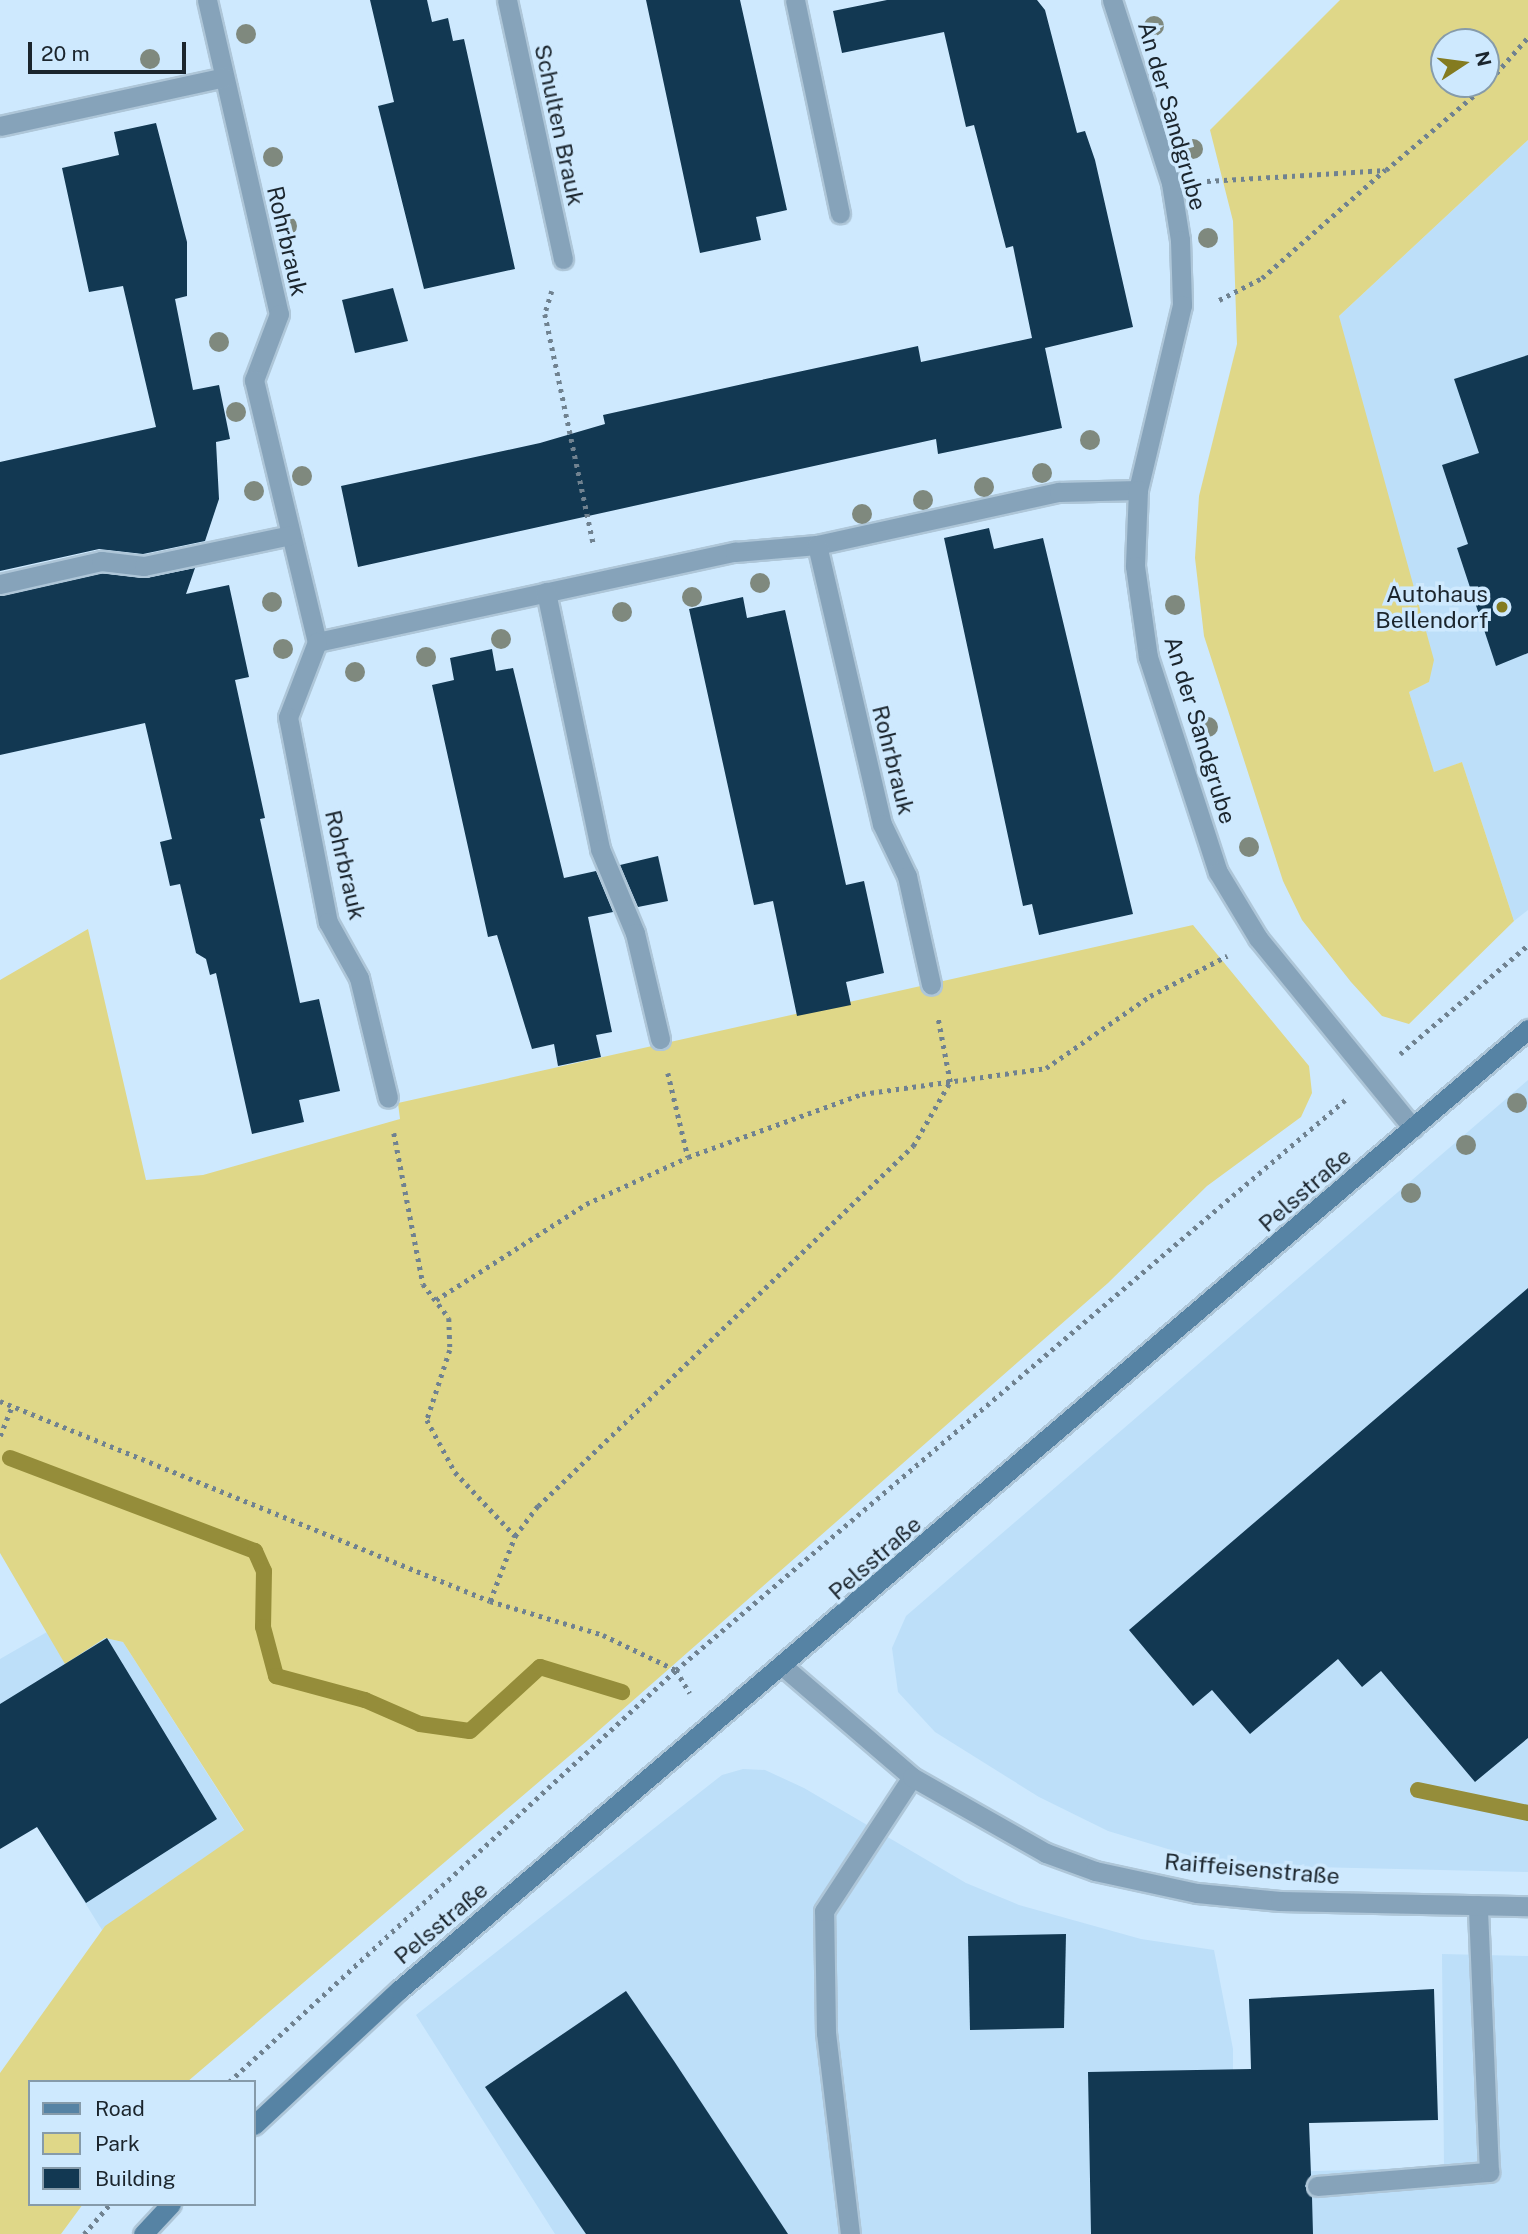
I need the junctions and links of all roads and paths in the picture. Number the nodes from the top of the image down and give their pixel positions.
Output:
1 (207, 0) edge
2 (507, 0) edge
3 (795, 0) edge
4 (1112, 0) edge
5 (1528, 37) edge
6 (224, 78) junction
7 (0, 126) edge
8 (1385, 170) junction
9 (1171, 183) junction
10 (841, 212) dead end
11 (563, 259) joint
12 (1182, 305) junction
13 (1138, 490) junction
14 (291, 535) junction
15 (817, 545) junction
16 (601, 581) junction
17 (0, 584) edge
18 (546, 592) junction
19 (317, 642) junction
20 (1258, 938) junction
21 (1528, 945) edge
22 (931, 984) joint
23 (1528, 1029) edge
24 (660, 1040) joint
25 (1373, 1077) junction
26 (950, 1082) junction
27 (388, 1098) joint
28 (1413, 1128) junction
29 (688, 1157) junction
30 (436, 1300) junction
31 (0, 1401) edge
32 (12, 1406) junction
33 (0, 1436) edge
34 (515, 1536) junction
35 (490, 1601) junction
36 (785, 1668) junction
37 (676, 1670) junction
38 (713, 1728) junction
39 (912, 1777) junction
40 (1478, 1905) junction
41 (1528, 1906) edge
42 (231, 2080) edge
43 (256, 2123) edge
44 (1317, 2186) dead end
45 (108, 2206) edge
46 (169, 2206) edge
47 (84, 2234) edge
48 (143, 2234) edge
49 (850, 2234) edge

1 - 6 street, Rohrbrauk
2 - 11 street, Schulten Brauk
3 - 10 street
4 - 9 street, An der Sandgrube
5 - 8 path
6 - 7 street
6 - 14 street, Rohrbrauk
8 - 9 path
8 - 12 path
9 - 12 street, An der Sandgrube
11 - 16 path
12 - 13 street, An der Sandgrube
13 - 15 street
13 - 20 street, An der Sandgrube
14 - 17 street
14 - 19 street, Rohrbrauk
15 - 16 street
15 - 22 street, Rohrbrauk
16 - 18 street
18 - 19 street
18 - 24 street
19 - 27 street, Rohrbrauk
20 - 25 street, An der Sandgrube
20 - 26 path
21 - 25 path
22 - 26 path
23 - 28 main road, Pelsstraße
24 - 29 path
25 - 28 street, An der Sandgrube
25 - 37 path
26 - 29 path
26 - 34 path
27 - 30 path
28 - 36 main road, Pelsstraße
29 - 30 path
30 - 34 path
31 - 32 path
32 - 33 path
32 - 35 path
34 - 35 path
35 - 37 path
36 - 38 main road, Pelsstraße
36 - 39 street, Raiffeisenstraße
37 - 38 path
37 - 42 path
38 - 43 main road, Pelsstraße
39 - 40 street, Raiffeisenstraße
39 - 49 street
40 - 41 street, Raiffeisenstraße
40 - 44 street
45 - 47 path
46 - 48 main road

